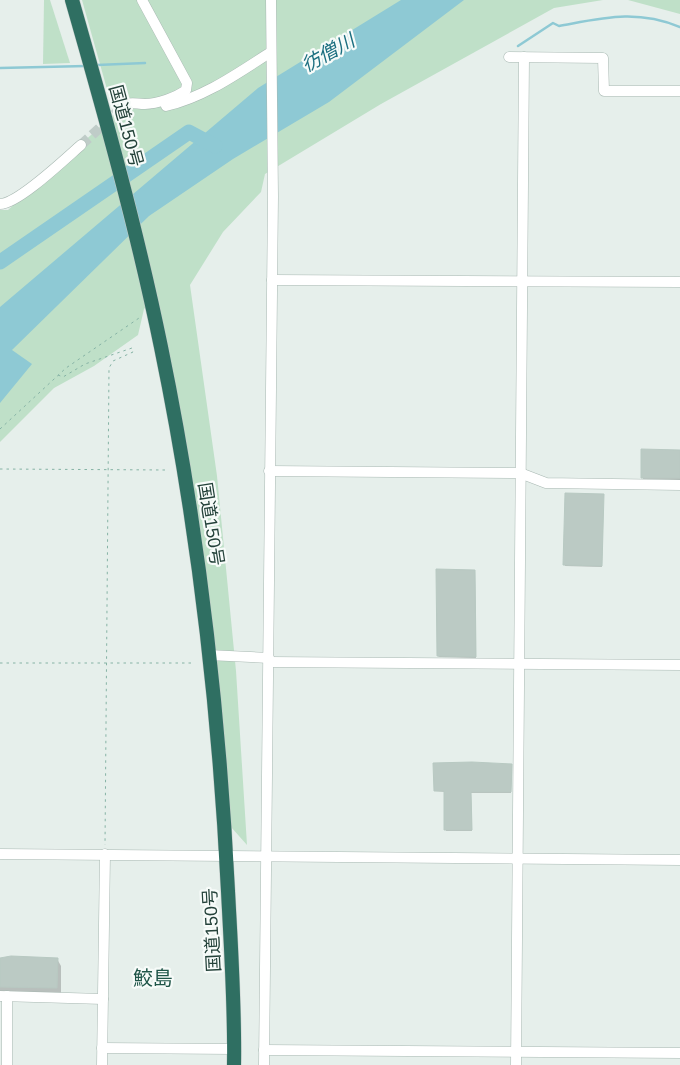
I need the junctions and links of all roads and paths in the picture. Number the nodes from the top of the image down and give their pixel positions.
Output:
1 (72, 0) edge
2 (142, 0) edge
3 (270, 0) edge
4 (271, 52) junction
5 (509, 57) dead end
6 (524, 57) junction
7 (680, 91) edge
8 (81, 146) tunnel mouth
9 (0, 204) edge
10 (272, 280) junction
11 (522, 281) junction
12 (680, 282) edge
13 (152, 308) junction
14 (58, 375) junction
15 (0, 429) edge
16 (0, 469) edge
17 (108, 470) junction
18 (165, 470) dead end
19 (269, 472) junction
20 (520, 473) junction
21 (680, 485) edge
22 (208, 655) junction
23 (269, 660) junction
24 (0, 663) edge
25 (106, 663) junction
26 (192, 663) dead end
27 (519, 664) junction
28 (680, 665) edge
29 (0, 854) edge
30 (105, 854) junction
31 (227, 856) junction
32 (266, 857) junction
33 (517, 859) junction
34 (680, 860) edge
35 (3, 996) edge
36 (103, 999) junction
37 (102, 1048) junction
38 (234, 1049) junction
39 (264, 1050) junction
40 (516, 1052) junction
41 (680, 1052) edge
42 (7, 1065) edge
43 (102, 1065) edge
44 (234, 1065) edge
45 (264, 1065) edge
46 (516, 1065) edge

1 - 13 highway, 国道150号
2 - 4 street
3 - 4 street
4 - 10 street
5 - 6 street
6 - 7 street
6 - 11 street
8 - 9 street
10 - 11 street
10 - 19 street
11 - 12 street
11 - 20 street
13 - 14 path
13 - 22 highway, 国道150号
14 - 15 path
14 - 17 path
16 - 17 path
17 - 18 path
17 - 25 path
19 - 20 street
19 - 23 street
20 - 21 street
20 - 27 street
22 - 23 street
22 - 31 highway, 国道150号
23 - 27 street
23 - 32 street
24 - 25 path
25 - 26 path
25 - 30 path
27 - 28 street
27 - 33 street
29 - 30 street
30 - 31 street
30 - 36 street
31 - 32 street
31 - 38 highway, 国道150号
32 - 33 street
32 - 39 street
33 - 34 street
33 - 40 street
35 - 36 street
35 - 42 street
36 - 37 street
37 - 38 street
37 - 43 street
38 - 44 highway, 国道150号
39 - 40 street
39 - 45 street
40 - 41 street
40 - 46 street

